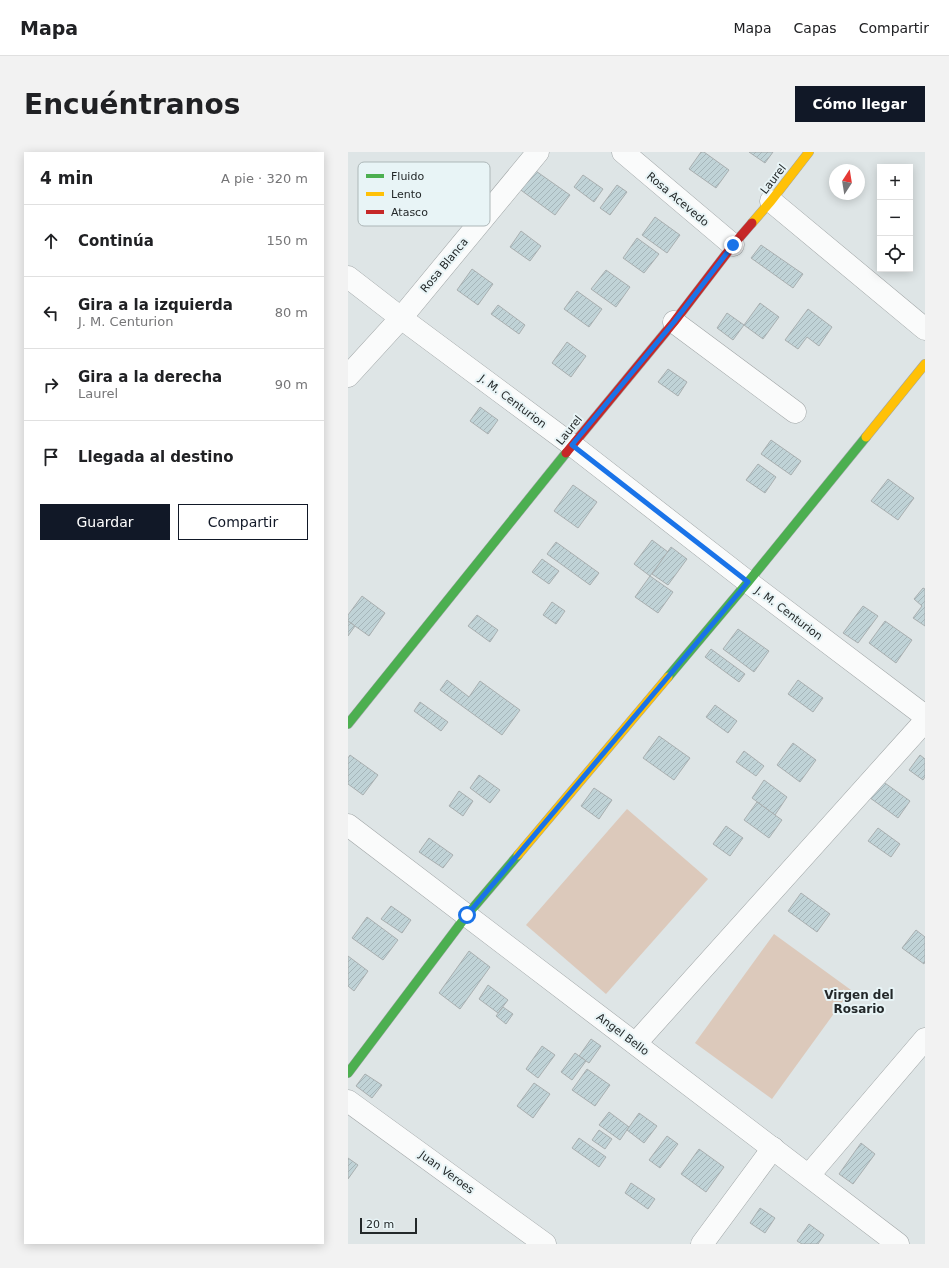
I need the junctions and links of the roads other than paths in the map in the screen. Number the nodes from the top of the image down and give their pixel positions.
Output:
1 (538, 152) edge
2 (623, 152) edge
3 (809, 152) edge
4 (771, 201) junction
5 (490, 210) edge
6 (477, 226) edge
7 (733, 245) junction
8 (348, 277) edge
9 (401, 318) junction
10 (674, 322) junction
11 (925, 329) edge
12 (925, 364) edge
13 (348, 376) edge
14 (795, 412) dead end
15 (572, 445) junction
16 (748, 582) junction
17 (925, 716) edge
18 (925, 721) edge
19 (348, 724) edge
20 (348, 824) edge
21 (467, 915) junction
22 (925, 1039) edge
23 (636, 1043) junction
24 (348, 1073) edge
25 (348, 1101) edge
26 (773, 1148) junction
27 (809, 1175) junction
28 (545, 1244) edge
29 (702, 1244) edge
30 (898, 1244) edge

1 - 5 street, Rosa Blanca
2 - 7 street, Rosa Acevedo
3 - 4 street, Laurel
4 - 7 street, Laurel
4 - 11 street
6 - 9 street, Rosa Blanca
7 - 10 street, Laurel
8 - 9 street, J. M. Centurion
9 - 13 street, Rosa Blanca
9 - 15 street, J. M. Centurion
10 - 14 street
10 - 15 street, Laurel
12 - 16 street
15 - 16 street, J. M. Centurion
15 - 19 street, Laurel
16 - 17 street, J. M. Centurion
16 - 21 street
18 - 23 street
20 - 21 street, Angel Bello
21 - 23 street, Angel Bello
21 - 24 street
22 - 27 street
23 - 26 street, Angel Bello
25 - 28 street, Juan Veroes
26 - 27 street, Angel Bello
26 - 29 street
27 - 30 street, Angel Bello

